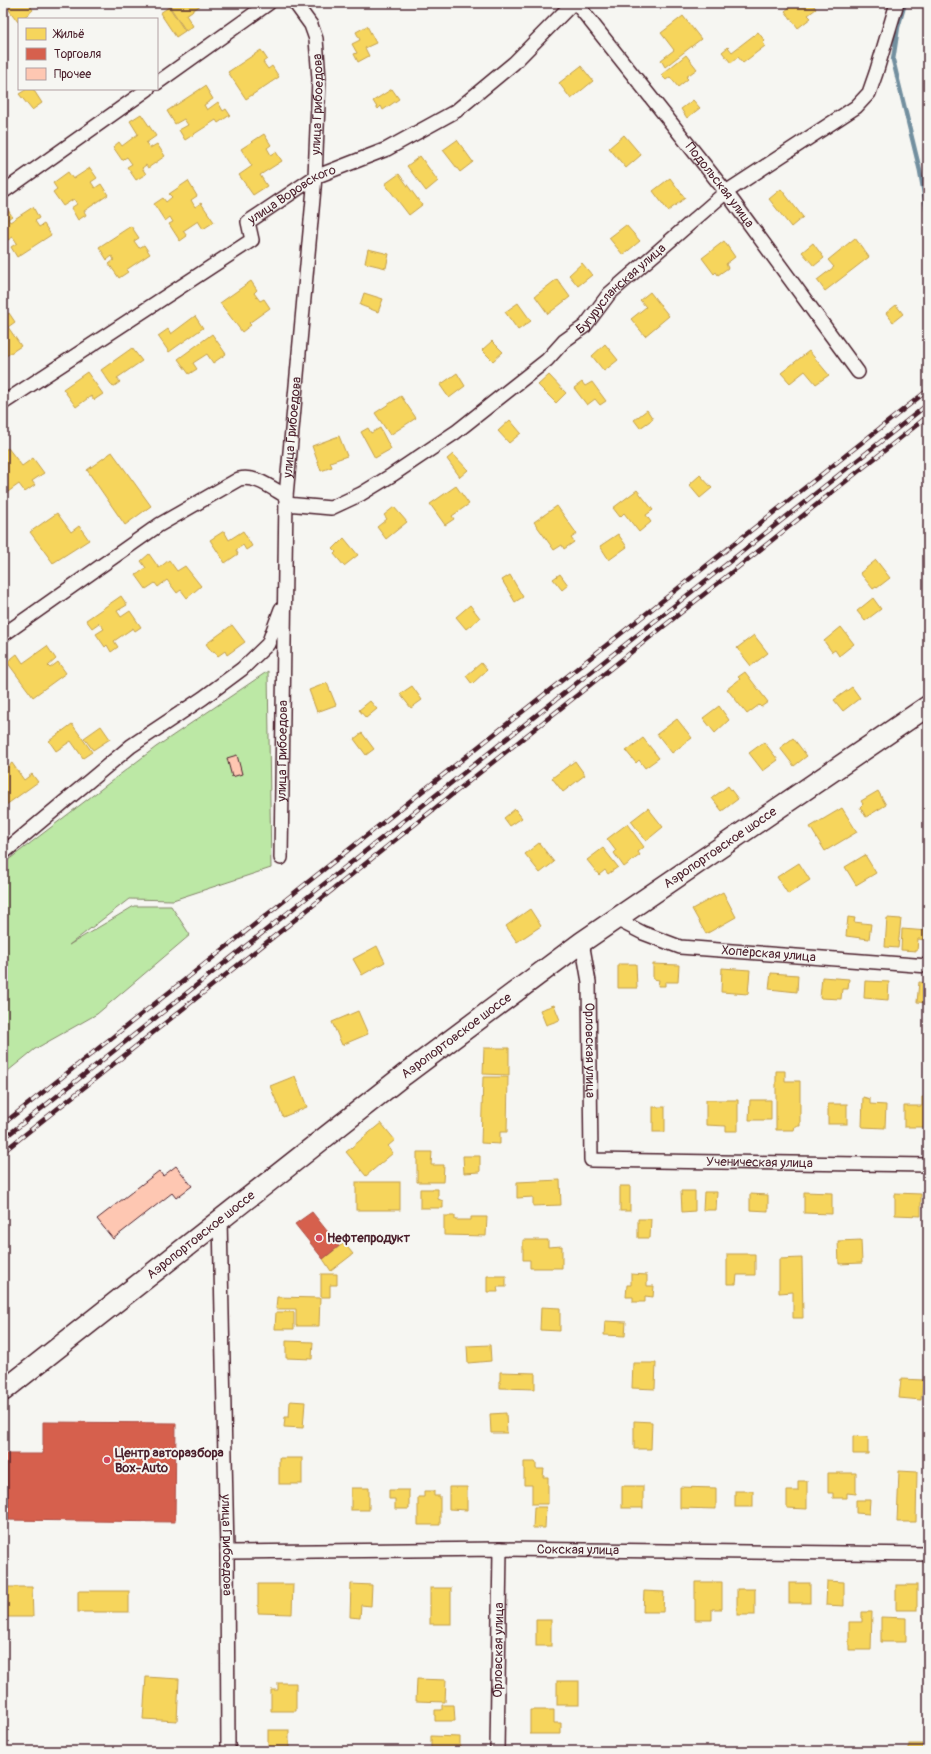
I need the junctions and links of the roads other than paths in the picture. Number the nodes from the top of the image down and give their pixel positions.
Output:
1 (270, 3) edge
2 (295, 3) edge
3 (575, 3) edge
4 (897, 3) edge
5 (158, 82) edge
6 (147, 90) edge
7 (315, 177) junction
8 (3, 192) edge
9 (726, 192) junction
10 (858, 372) dead end
11 (3, 403) edge
12 (286, 500) junction
13 (284, 600) junction
14 (3, 636) edge
15 (928, 706) edge
16 (3, 854) edge
17 (280, 858) dead end
18 (616, 919) junction
19 (582, 942) junction
20 (928, 966) edge
21 (591, 1160) joint
22 (928, 1165) edge
23 (220, 1219) junction
24 (3, 1391) edge
25 (500, 1550) junction
26 (227, 1552) junction
27 (928, 1554) edge
28 (228, 1751) edge
29 (496, 1751) edge

1 - 5 street
2 - 7 street, улица Грибоедова
3 - 7 street, улица Воровского
3 - 9 street, Подольская улица
4 - 9 street, Бугурусланская улица
6 - 8 street
7 - 11 street, улица Воровского
7 - 12 street, улица Грибоедова
9 - 10 street, Подольская улица
9 - 12 street, Бугурусланская улица
12 - 13 street, улица Грибоедова
12 - 14 street
13 - 16 street
13 - 17 street, улица Грибоедова
15 - 18 main road, Аэропортовское шоссе
18 - 19 main road, Аэропортовское шоссе
18 - 20 street, Хопёрская улица
19 - 21 street, Орловская улица
19 - 23 main road, Аэропортовское шоссе
21 - 22 street, Ученическая улица
23 - 24 main road, Аэропортовское шоссе
23 - 26 street, улица Грибоедова
25 - 26 street, Сокская улица
25 - 27 street, Сокская улица
25 - 29 street, Орловская улица
26 - 28 street, улица Грибоедова

